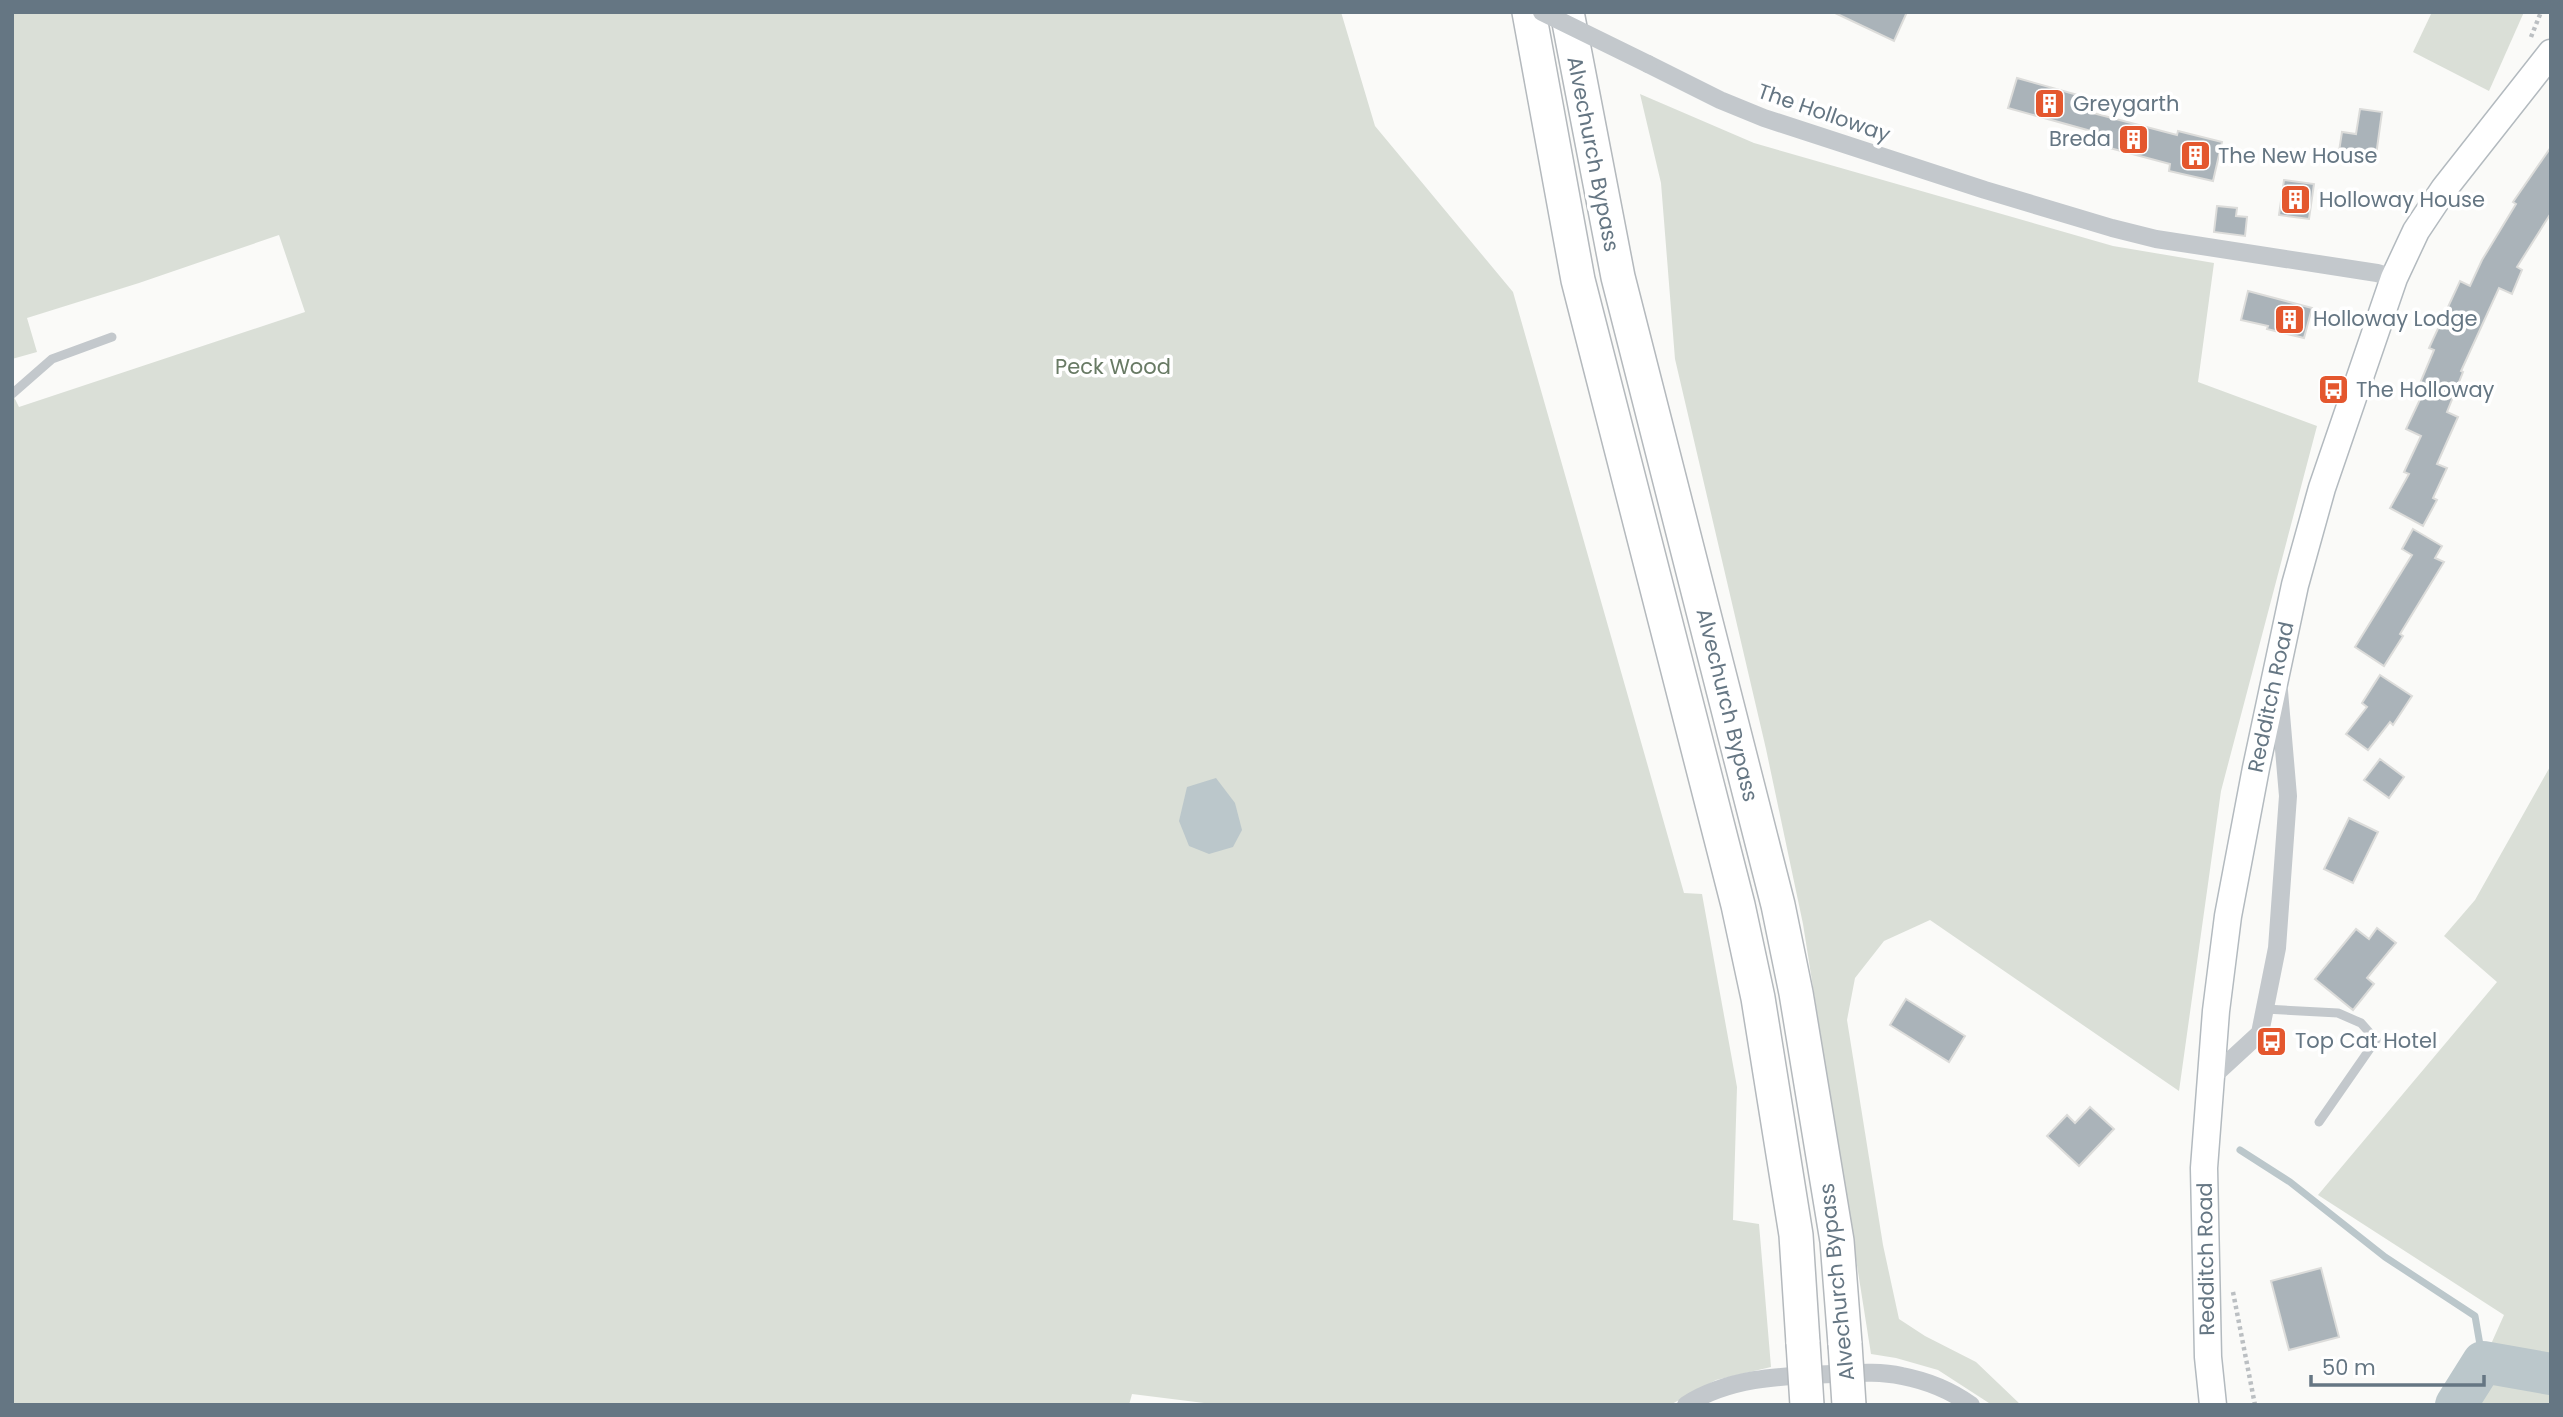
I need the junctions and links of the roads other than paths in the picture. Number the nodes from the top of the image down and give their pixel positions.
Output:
1 (1529, 12) edge
2 (1542, 12) edge
3 (1567, 12) edge
4 (2551, 53) edge
5 (2394, 278) junction
6 (112, 337) dead end
7 (12, 394) edge
8 (2277, 670) junction
9 (2265, 1009) junction
10 (2210, 1079) junction
11 (2319, 1122) dead end
12 (1686, 1405) edge
13 (1807, 1405) edge
14 (1849, 1405) edge
15 (1971, 1405) edge
16 (2213, 1405) edge

1 - 13 highway, Alvechurch Bypass, bridge
2 - 5 street, The Holloway, bridge
3 - 14 highway, Alvechurch Bypass, bridge
4 - 5 main road, Redditch Road
5 - 8 main road, Redditch Road
6 - 7 lane
8 - 9 street
8 - 10 main road, Redditch Road
9 - 10 street
9 - 11 lane
10 - 16 main road, Redditch Road
12 - 15 street

